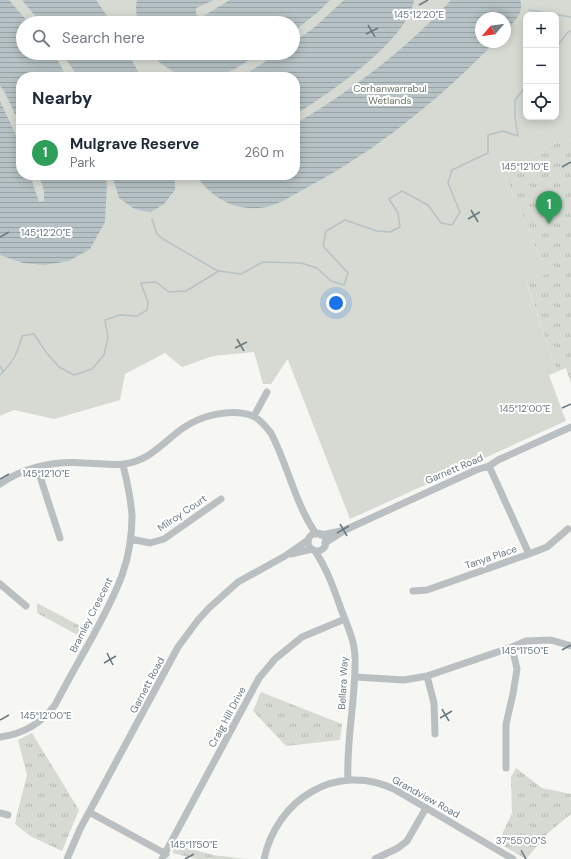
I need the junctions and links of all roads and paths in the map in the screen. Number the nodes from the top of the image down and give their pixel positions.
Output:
1 (267, 392) dead end
2 (254, 416) junction
3 (571, 427) edge
4 (123, 464) junction
5 (489, 466) junction
6 (37, 467) junction
7 (0, 484) edge
8 (221, 499) dead end
9 (568, 529) dead end
10 (345, 530) junction
11 (314, 536) junction
12 (60, 538) dead end
13 (131, 539) junction
14 (324, 546) junction
15 (314, 550) junction
16 (529, 554) junction
17 (285, 556) junction
18 (324, 564) junction
19 (0, 584) edge
20 (413, 591) dead end
21 (26, 606) dead end
22 (345, 619) junction
23 (571, 646) edge
24 (512, 647) junction
25 (427, 676) junction
26 (355, 677) junction
27 (435, 734) dead end
28 (0, 737) edge
29 (506, 768) dead end
30 (350, 780) junction
31 (426, 808) junction
32 (89, 812) junction
33 (0, 813) edge
34 (8, 815) dead end
35 (164, 856) edge
36 (67, 859) edge
37 (264, 859) edge
38 (375, 859) edge
39 (513, 859) edge

1 - 2 street
2 - 4 street
2 - 11 street
3 - 5 street, Garnett Road
4 - 6 street
4 - 13 street, Bramley Crescent
5 - 10 street, Garnett Road
5 - 16 street, Tanya Place
6 - 7 street
6 - 12 street
8 - 13 street, Milroy Court
9 - 16 street
10 - 11 street, Garnett Road
10 - 14 street, Garnett Road
11 - 14 street
11 - 15 street, Bellara Way
11 - 17 street, Garnett Road
13 - 28 street, Bramley Crescent
14 - 15 street, Garnett Road
14 - 18 street, Bellara Way
15 - 17 street, Garnett Road
15 - 18 street, Bellara Way
16 - 20 street, Tanya Place
17 - 32 street, Garnett Road
18 - 22 street, Bellara Way
19 - 21 street
22 - 26 street, Bellara Way
22 - 35 street, Craig Hill Drive
23 - 24 street
24 - 25 street
24 - 29 street
25 - 26 street
25 - 27 street
26 - 30 street, Bellara Way
30 - 31 street, Grandview Road
30 - 37 street, Grandview Road
31 - 38 street
31 - 39 street, Grandview Road
32 - 35 street
32 - 36 street, Garnett Road
33 - 34 street

